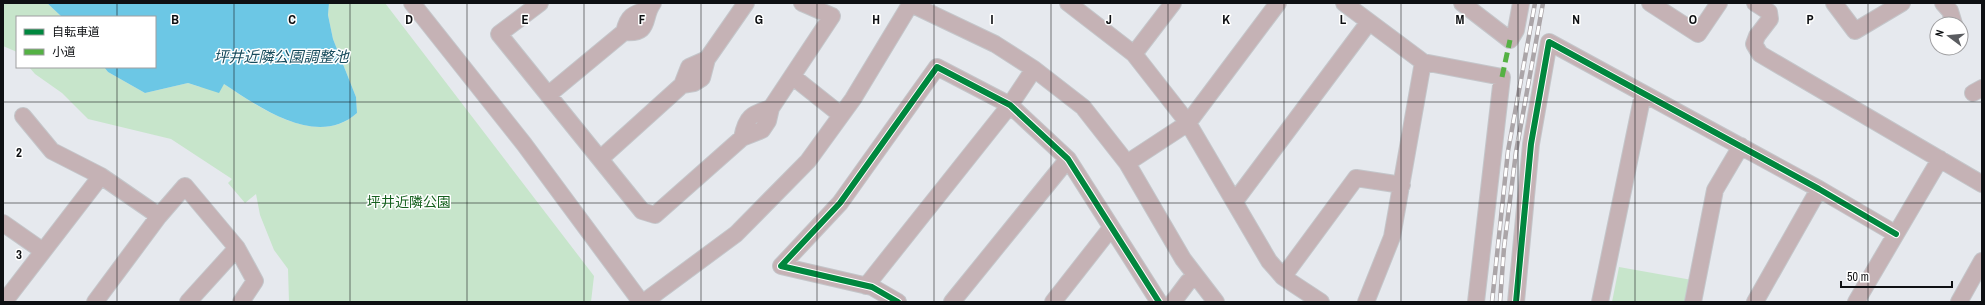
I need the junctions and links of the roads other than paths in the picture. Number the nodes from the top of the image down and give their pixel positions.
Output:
1 (412, 3) edge
2 (540, 3) edge
3 (746, 3) edge
4 (802, 3) edge
5 (911, 3) edge
6 (1068, 3) edge
7 (1173, 3) edge
8 (1278, 3) edge
9 (1344, 3) edge
10 (1462, 3) edge
11 (1521, 3) edge
12 (1650, 3) edge
13 (1719, 3) edge
14 (1755, 3) edge
15 (1834, 3) edge
16 (1902, 3) edge
17 (1943, 3) edge
18 (651, 6) edge
19 (1952, 16) edge
20 (1369, 22) junction
21 (1134, 54) junction
22 (1423, 62) junction
23 (1034, 69) junction
24 (792, 76) junction
25 (1643, 94) junction
26 (548, 95) junction
27 (1010, 105) junction
28 (841, 115) junction
29 (23, 116) dead end
30 (1188, 123) junction
31 (1741, 146) junction
32 (600, 159) junction
33 (1068, 159) junction
34 (1940, 159) junction
35 (1126, 163) junction
36 (101, 176) junction
37 (1982, 184) edge
38 (1402, 185) junction
39 (1819, 189) junction
40 (1235, 201) junction
41 (159, 216) junction
42 (3, 223) edge
43 (1111, 228) junction
44 (1896, 234) junction
45 (236, 248) junction
46 (43, 251) junction
47 (1982, 261) edge
48 (1282, 276) junction
49 (1196, 277) junction
50 (866, 286) junction
51 (4, 302) edge
52 (95, 302) edge
53 (188, 302) edge
54 (241, 302) edge
55 (643, 302) edge
56 (898, 302) edge
57 (952, 302) edge
58 (1053, 302) edge
59 (1159, 302) edge
60 (1173, 302) edge
61 (1216, 302) edge
62 (1321, 302) edge
63 (1366, 302) edge
64 (1476, 302) edge
65 (1516, 302) edge
66 (1600, 302) edge
67 (1693, 302) edge
68 (1754, 302) edge
69 (1856, 302) edge
70 (1959, 302) edge

1 - 55 street
2 - 26 street
3 - 32 street
4 - 24 street
5 - 23 street
5 - 28 street
6 - 21 street
7 - 21 street
8 - 30 street
9 - 20 street
10 - 11 street
12 - 13 street
14 - 34 street
15 - 16 street
17 - 19 street
18 - 26 street
20 - 22 street
20 - 40 street
21 - 30 street
22 - 38 street
22 - 64 street
23 - 27 street
23 - 35 street
24 - 28 street
24 - 32 street
25 - 31 street
25 - 65 street
25 - 66 street
26 - 32 street
27 - 33 street
27 - 50 street
27 - 50 street
28 - 55 street
29 - 36 street
30 - 35 street
30 - 40 street
31 - 39 street
31 - 67 street
33 - 43 street
33 - 57 street
34 - 37 street
34 - 44 street
35 - 49 street
36 - 41 street
36 - 46 street
38 - 48 street
38 - 63 street
39 - 44 street
39 - 68 street
40 - 48 street
41 - 45 street
41 - 52 street
42 - 46 street
43 - 58 street
43 - 59 street
44 - 69 street
45 - 53 street
45 - 54 street
46 - 51 street
47 - 70 street
48 - 62 street
49 - 60 street
49 - 61 street
50 - 56 street

